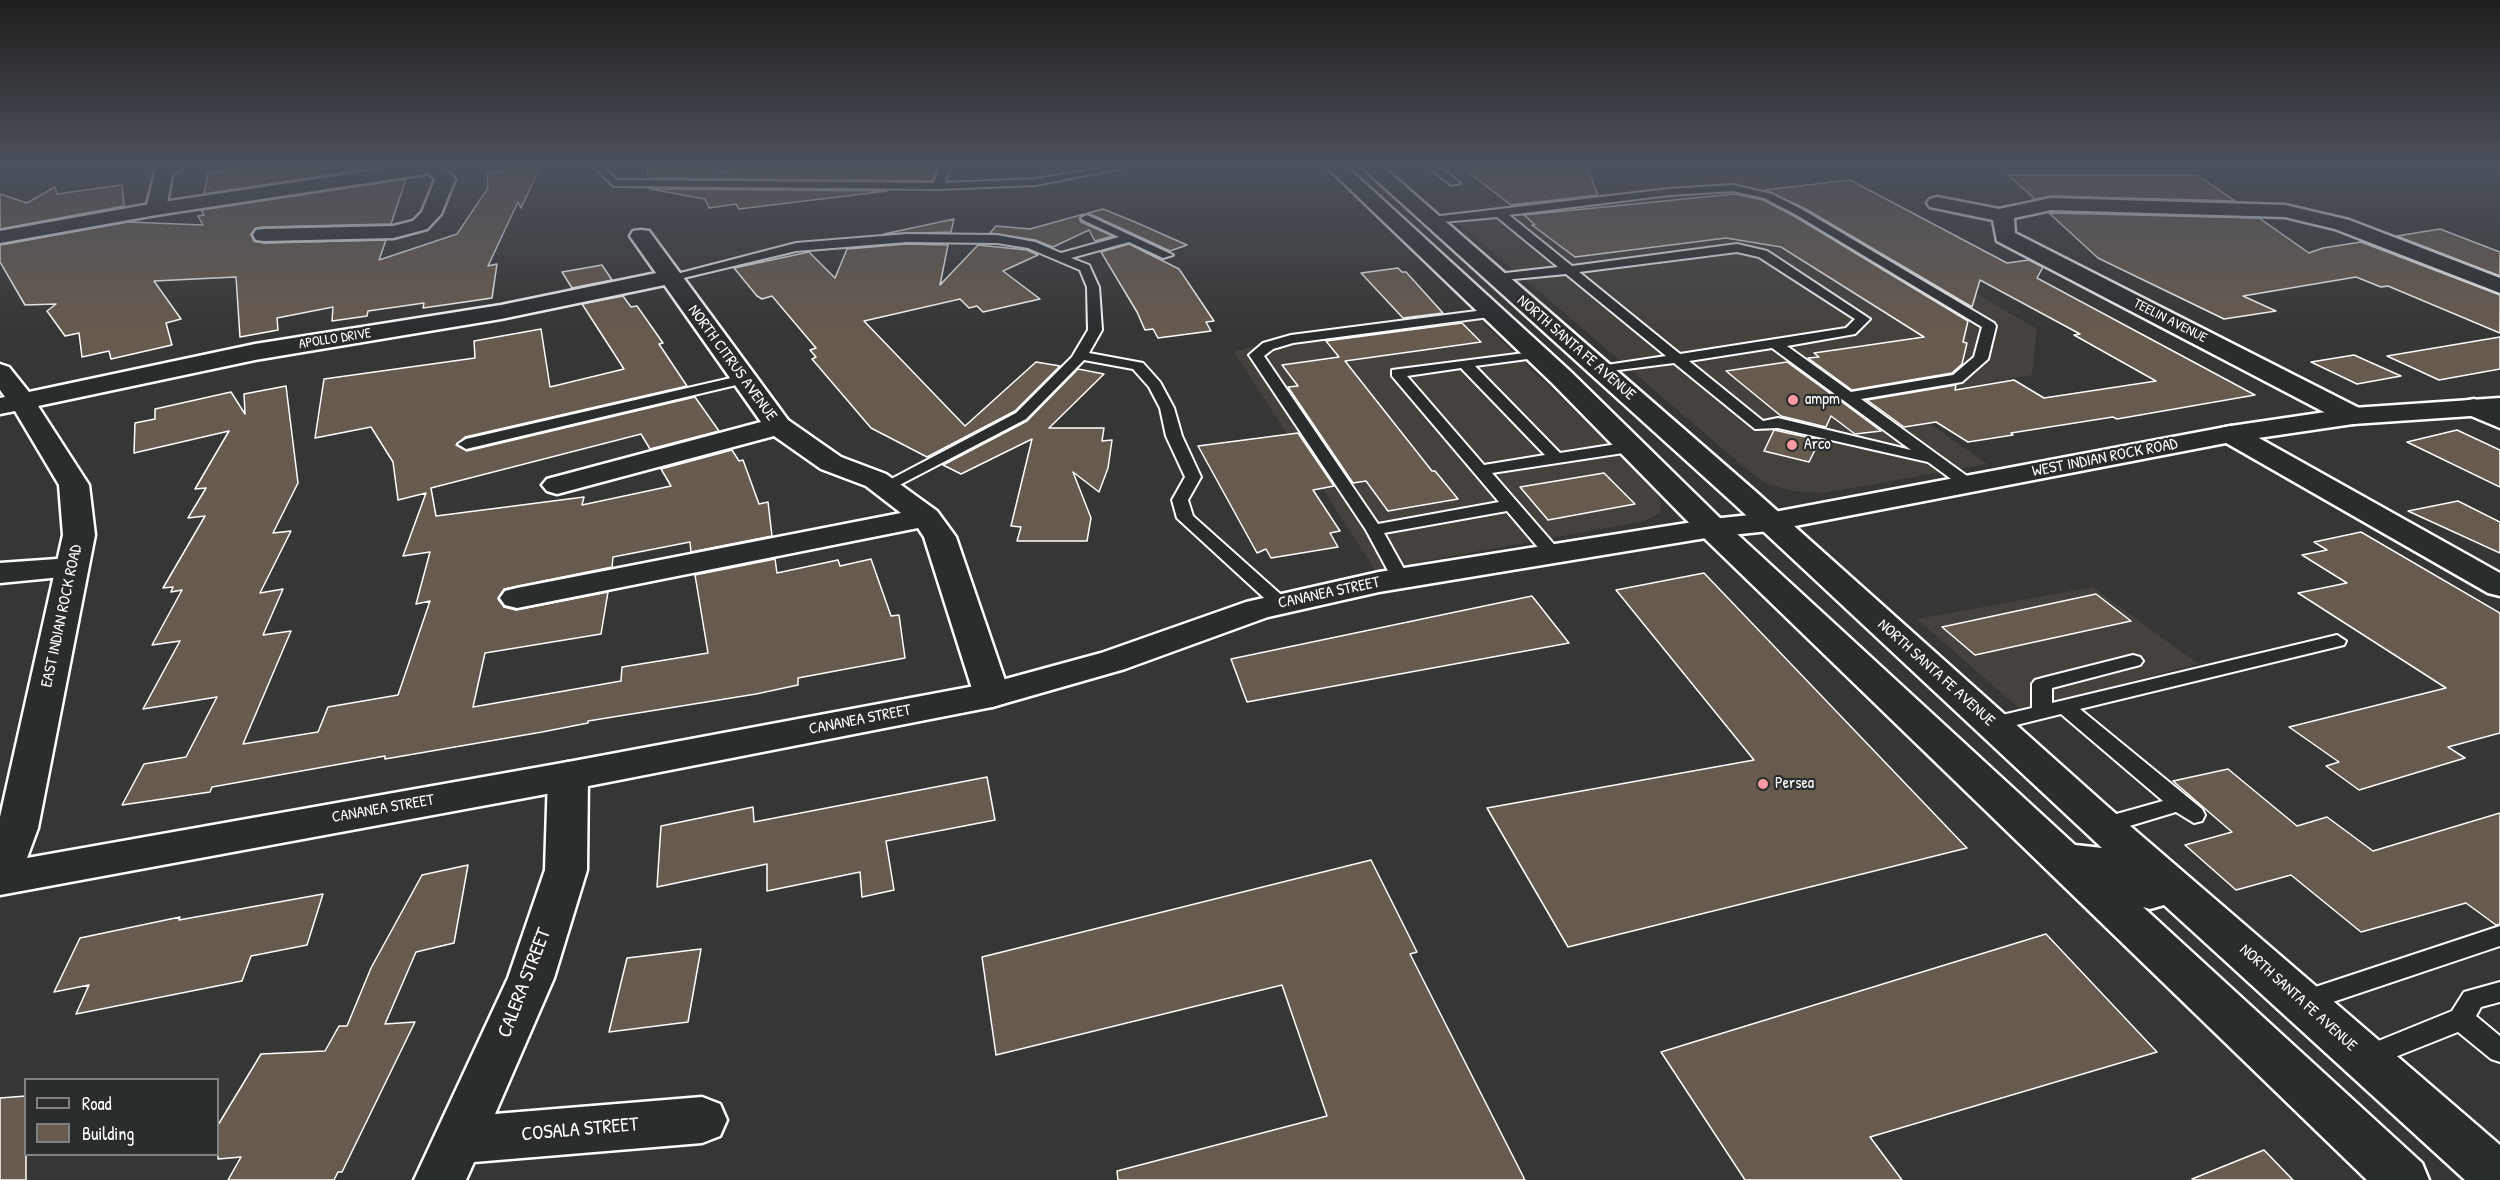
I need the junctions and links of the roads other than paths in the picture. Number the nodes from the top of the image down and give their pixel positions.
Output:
1 (78, 223) edge
2 (422, 223) edge
3 (1098, 223) edge
4 (1396, 223) edge
5 (1435, 223) edge
6 (1511, 223) edge
7 (1817, 223) edge
8 (2004, 223) edge
9 (2338, 223) edge
10 (264, 234) dead end
11 (641, 236) dead end
12 (0, 237) edge
13 (1130, 238) junction
14 (1167, 255) dead end
15 (1061, 257) junction
16 (1569, 270) junction
17 (671, 277) junction
18 (1497, 278) junction
19 (2500, 286) edge
20 (1492, 313) junction
21 (1775, 344) junction
22 (1535, 354) junction
23 (1080, 355) junction
24 (1677, 358) junction
25 (1464, 363) junction
26 (1600, 369) junction
27 (0, 372) edge
28 (744, 379) junction
29 (1848, 397) junction
30 (11, 404) edge
31 (2487, 407) edge
32 (2353, 416) junction
33 (2500, 420) edge
34 (778, 426) junction
35 (2231, 434) junction
36 (466, 444) dead end
37 (1630, 447) junction
38 (1557, 458) junction
39 (1935, 460) junction
40 (1479, 470) junction
41 (1968, 484) junction
42 (557, 485) dead end
43 (884, 487) junction
44 (1510, 505) junction
45 (926, 517) junction
46 (1769, 522) junction
47 (1712, 528) junction
48 (1374, 530) junction
49 (1553, 554) junction
50 (71, 568) junction
51 (0, 573) edge
52 (1400, 578) junction
53 (2500, 586) edge
54 (517, 598) dead end
55 (1281, 604) junction
56 (2337, 640) dead end
57 (2133, 661) dead end
58 (992, 695) junction
59 (2065, 707) junction
60 (2042, 712) junction
61 (1992, 724) junction
62 (568, 776) junction
63 (2103, 826) junction
64 (2064, 861) junction
65 (0, 877) edge
66 (2500, 936) edge
67 (2500, 992) edge
68 (2301, 1001) junction
69 (2461, 1019) junction
70 (2500, 1051) edge
71 (2365, 1058) junction
72 (702, 1120) dead end
73 (449, 1160) edge
74 (2500, 1178) edge
75 (2403, 1180) edge

1 - 12 street
2 - 10 street
3 - 13 lane
4 - 20 street, NORTH SANTA FE AVENUE
5 - 18 street, NORTH SANTA FE AVENUE
6 - 16 lane
7 - 29 lane
8 - 32 street, TEELIN AVENUE
9 - 19 street
11 - 17 street, NORTH CITRUS AVENUE
13 - 14 lane
13 - 15 lane
15 - 17 lane
15 - 23 lane
16 - 18 lane
16 - 21 lane
16 - 24 lane
17 - 28 street, NORTH CITRUS AVENUE
17 - 30 street, APOLLO DRIVE
18 - 26 street, NORTH SANTA FE AVENUE
20 - 22 street, NORTH SANTA FE AVENUE
20 - 48 lane
21 - 24 lane
21 - 29 lane
22 - 25 lane
22 - 37 street, NORTH SANTA FE AVENUE
23 - 43 lane
23 - 55 lane
24 - 26 lane
24 - 39 lane
25 - 38 lane
25 - 40 lane
26 - 46 street, NORTH SANTA FE AVENUE
27 - 30 street, EAST INDIAN ROCK ROAD
28 - 34 street, NORTH CITRUS AVENUE
28 - 36 lane
29 - 39 lane
30 - 50 street, EAST INDIAN ROCK ROAD
31 - 32 street, WEST INDIAN ROCK ROAD
31 - 33 street
32 - 35 street, WEST INDIAN ROCK ROAD
34 - 42 street
34 - 43 street, NORTH CITRUS AVENUE
35 - 41 street, WEST INDIAN ROCK ROAD
35 - 53 street
37 - 38 lane
37 - 47 street, NORTH SANTA FE AVENUE
38 - 40 lane
39 - 41 lane
40 - 44 lane
41 - 46 street, WEST INDIAN ROCK ROAD
43 - 45 street, NORTH CITRUS AVENUE
44 - 48 lane
44 - 49 lane
45 - 54 street
45 - 58 street, NORTH CITRUS AVENUE
46 - 47 street, WEST INDIAN ROCK ROAD
46 - 61 street, NORTH SANTA FE AVENUE
47 - 49 street, CANANEA STREET
47 - 64 street, NORTH SANTA FE AVENUE
48 - 52 lane
49 - 52 street, CANANEA STREET
50 - 51 street
50 - 65 street, EAST INDIAN ROCK ROAD
52 - 55 street, CANANEA STREET
55 - 58 street, CANANEA STREET
56 - 59 lane
57 - 60 lane
58 - 62 street, CANANEA STREET
59 - 60 lane
59 - 63 lane
60 - 61 lane
61 - 63 street, NORTH SANTA FE AVENUE
62 - 65 street, CANANEA STREET
62 - 73 street, CALERA STREET
63 - 68 street, NORTH SANTA FE AVENUE
64 - 68 street
64 - 75 street, NORTH SANTA FE AVENUE
66 - 68 lane
67 - 69 lane
68 - 71 street, NORTH SANTA FE AVENUE
69 - 70 lane
69 - 71 lane
71 - 74 street, NORTH SANTA FE AVENUE
72 - 73 street, COSALA STREET

